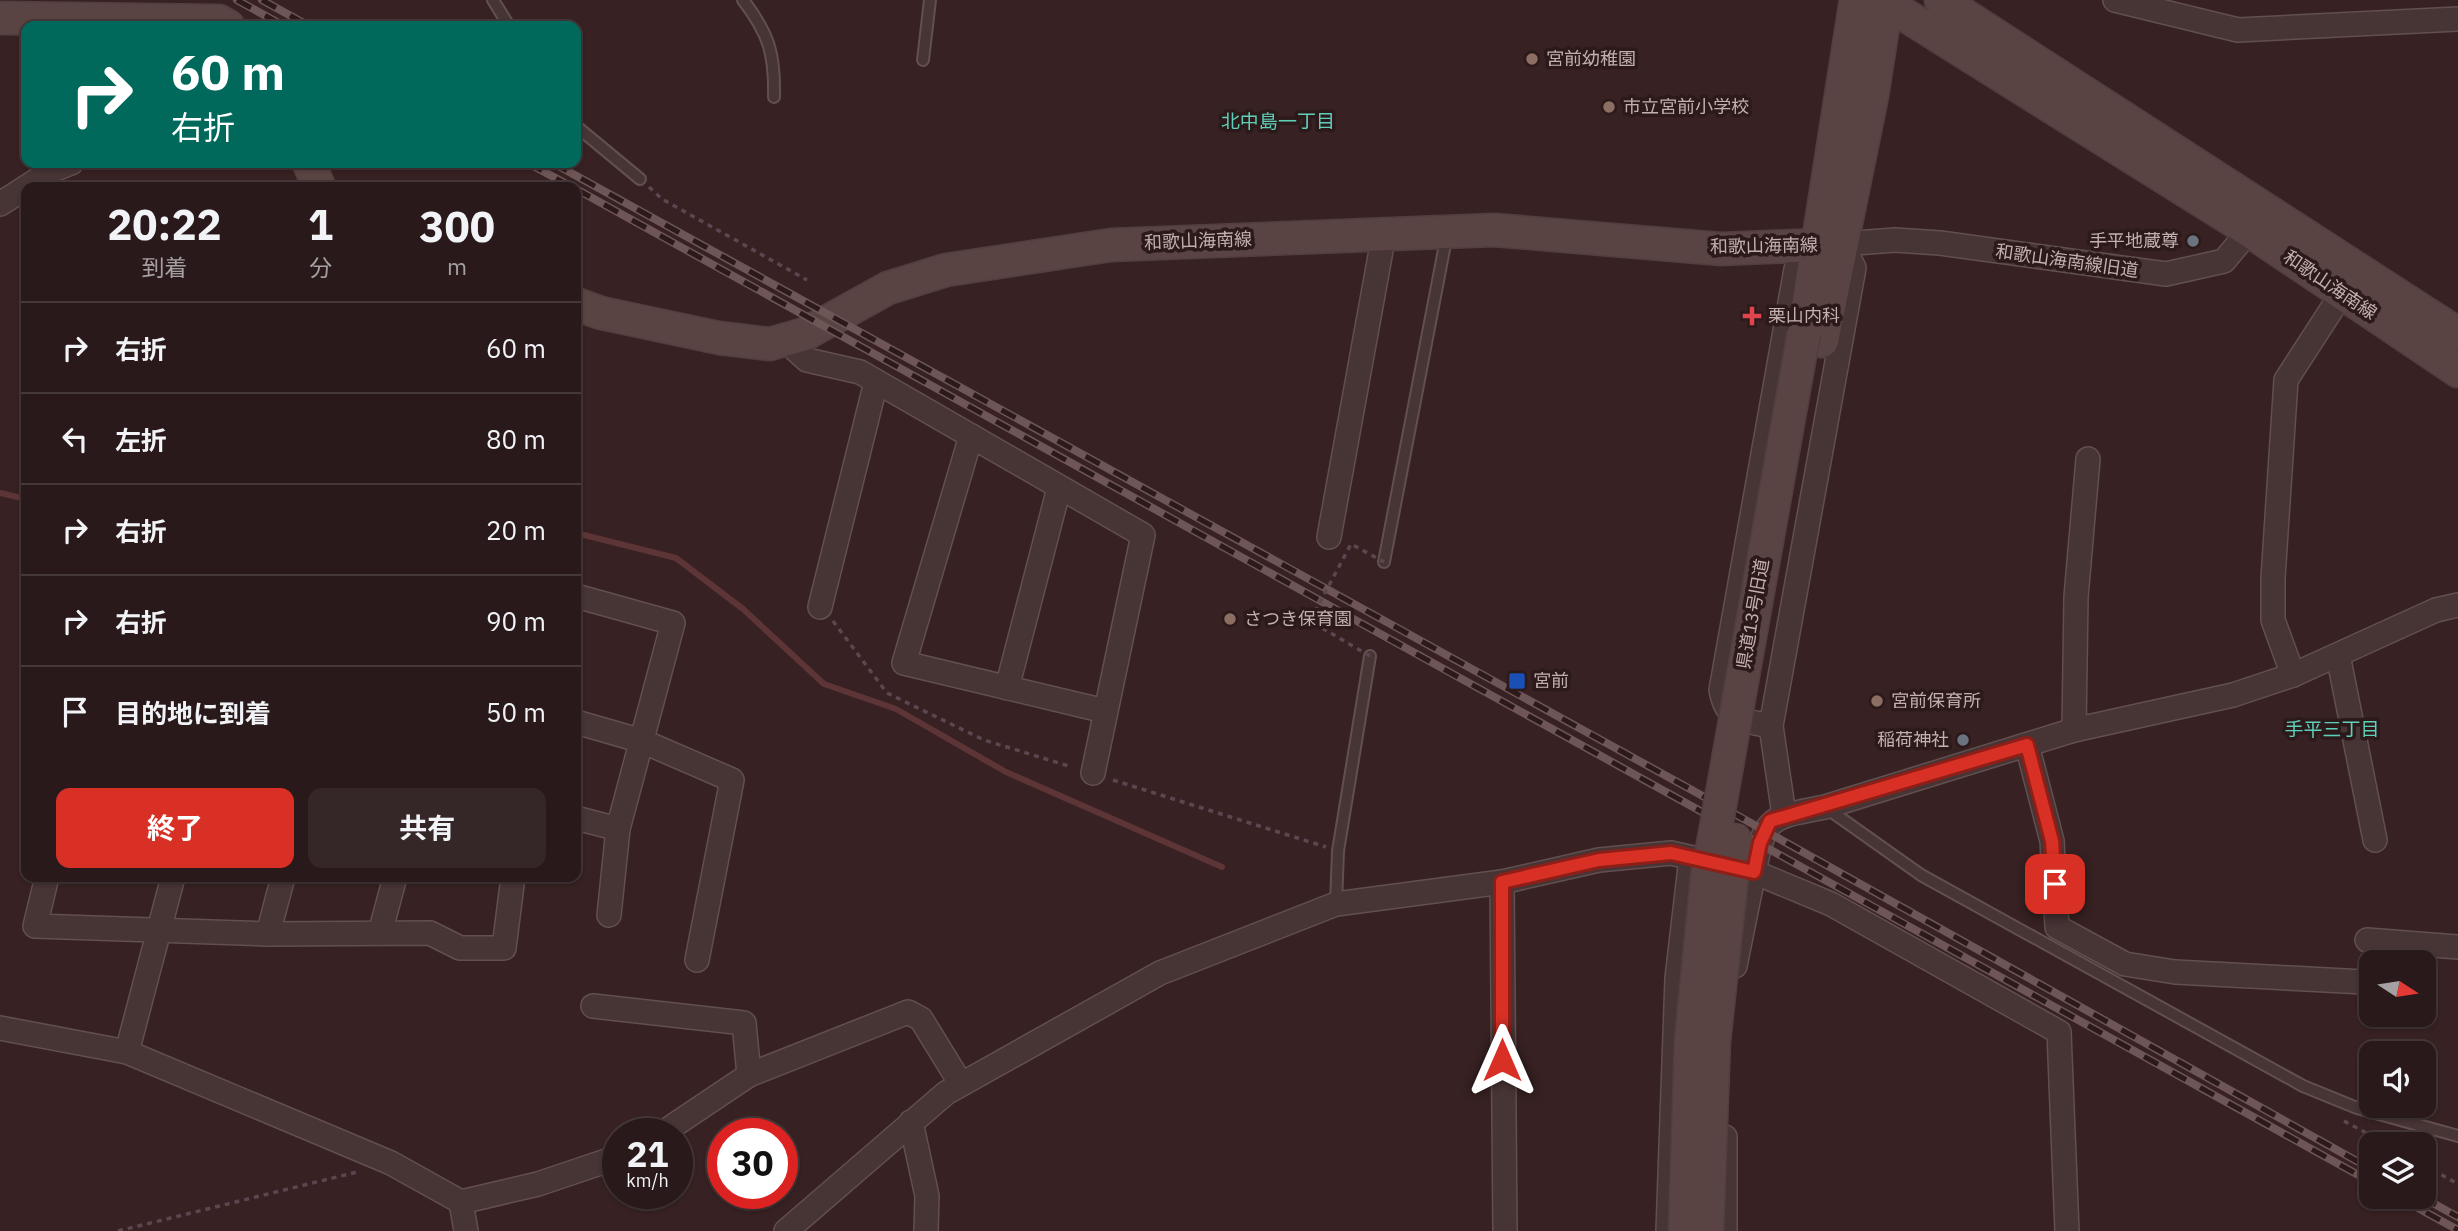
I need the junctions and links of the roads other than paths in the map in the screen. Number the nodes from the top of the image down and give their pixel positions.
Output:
1 (493, 0) edge
2 (743, 0) edge
3 (930, 0) edge
4 (1941, 0) edge
5 (2115, 0) edge
6 (1878, 1) edge
7 (134, 9) edge
8 (2451, 12) edge
9 (0, 18) edge
10 (212, 21) edge
11 (506, 21) edge
12 (923, 60) dead end
13 (774, 97) dead end
14 (581, 130) edge
15 (58, 168) edge
16 (640, 179) road end
17 (34, 182) edge
18 (21, 191) edge
19 (0, 204) edge
20 (2258, 220) junction
21 (1447, 232) junction
22 (1384, 234) junction
23 (1830, 245) junction
24 (2350, 281) junction
25 (581, 306) edge
26 (2458, 334) edge
27 (1813, 337) junction
28 (787, 342) junction
29 (2458, 371) edge
30 (876, 382) junction
31 (971, 436) junction
32 (2088, 459) dead end
33 (1059, 488) junction
34 (1329, 537) dead end
35 (1384, 562) road end
36 (581, 597) edge
37 (2458, 605) edge
38 (820, 607) road end
39 (2338, 655) junction
40 (1370, 656) road end
41 (2293, 675) junction
42 (1007, 688) junction
43 (1105, 711) junction
44 (581, 723) edge
45 (1772, 726) junction
46 (2074, 730) junction
47 (642, 741) junction
48 (2027, 745) junction
49 (1093, 774) road end
50 (1825, 807) junction
51 (1784, 816) junction
52 (581, 819) edge
53 (618, 830) junction
54 (2375, 840) dead end
55 (1691, 858) junction
56 (1754, 872) junction
57 (46, 882) edge
58 (172, 882) edge
59 (282, 882) edge
60 (394, 882) edge
61 (512, 882) edge
62 (1502, 882) junction
63 (1336, 904) junction
64 (608, 915) dead end
65 (159, 931) junction
66 (380, 933) junction
67 (268, 934) junction
68 (2367, 940) dead end
69 (2458, 947) edge
70 (698, 960) dead end
71 (2359, 982) edge
72 (593, 1006) dead end
73 (0, 1028) edge
74 (127, 1052) junction
75 (749, 1075) junction
76 (961, 1084) junction
77 (685, 1118) edge
78 (911, 1122) junction
79 (2458, 1136) edge
80 (602, 1162) edge
81 (461, 1202) junction
82 (466, 1231) edge
83 (786, 1231) edge
84 (926, 1231) edge
85 (1505, 1231) edge
86 (1668, 1231) edge
87 (1685, 1231) edge
88 (1707, 1231) edge
89 (1725, 1231) edge
90 (2067, 1231) edge

1 - 11 lane
2 - 13 lane
3 - 12 lane
4 - 20 main road, 和歌山海南線
5 - 8 street
6 - 20 main road, 和歌山海南線
6 - 23 main road, 県道13号旧道
7 - 9 main road
7 - 10 main road
14 - 16 lane
15 - 17 street
18 - 19 street
20 - 23 street, 和歌山海南線旧道
20 - 24 main road, 和歌山海南線
21 - 22 main road, 和歌山海南線
21 - 23 main road, 和歌山海南線
21 - 35 lane
22 - 28 main road, 和歌山海南線
22 - 34 street
23 - 27 main road, 県道13号旧道
23 - 45 street
23 - 45 street
24 - 26 main road, 和歌山海南線
24 - 29 main road, 和歌山海南線
24 - 41 street
25 - 28 main road, 和歌山海南線
27 - 87 main road, 県道13号旧道, bridge
27 - 88 main road, 県道13号旧道, bridge
28 - 30 street
30 - 31 street
30 - 38 street
31 - 33 street
31 - 42 street
32 - 46 street
33 - 42 street
33 - 43 street
36 - 47 street
37 - 39 street
39 - 41 street
39 - 54 street
40 - 63 lane
41 - 46 street
42 - 43 street
43 - 49 street
44 - 47 street
45 - 51 street
46 - 48 street
47 - 53 street
47 - 70 street
48 - 50 street
48 - 71 street
50 - 51 street
50 - 79 lane
51 - 56 street
52 - 53 street
53 - 64 street
55 - 56 street
55 - 62 street
55 - 86 street
56 - 89 street
56 - 90 street
57 - 65 street
58 - 65 street
59 - 67 street
60 - 66 street
61 - 66 street
62 - 63 street
62 - 85 street
63 - 76 street
65 - 67 street
65 - 74 street
66 - 67 street
68 - 69 street
72 - 75 street
73 - 74 street
74 - 81 street
75 - 76 street
75 - 77 street
76 - 78 street
78 - 83 street
78 - 84 street
80 - 81 street
81 - 82 street

